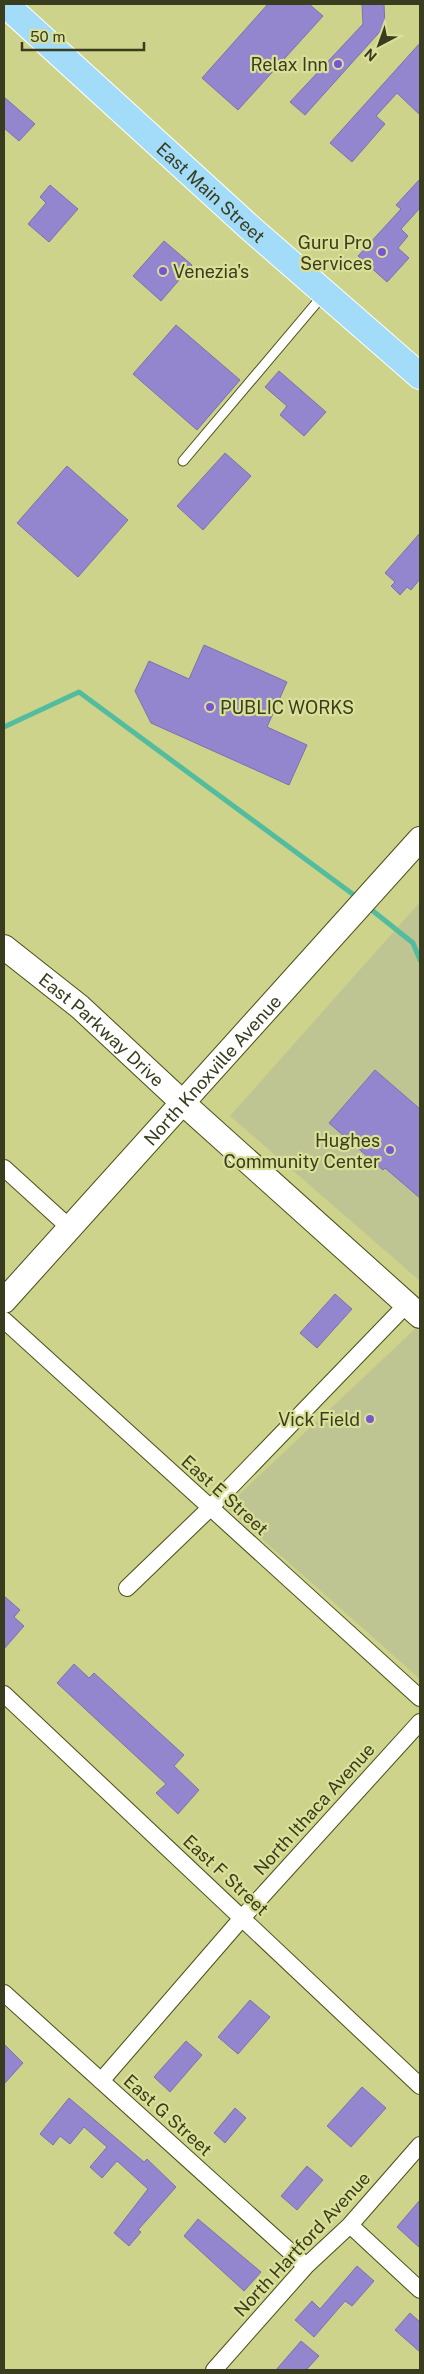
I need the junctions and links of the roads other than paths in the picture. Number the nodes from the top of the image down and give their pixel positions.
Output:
1 (5, 4) edge
2 (324, 294) junction
3 (420, 376) edge
4 (183, 461) dead end
5 (420, 839) edge
6 (4, 947) edge
7 (183, 1103) junction
8 (4, 1168) edge
9 (70, 1228) junction
10 (4, 1301) edge
11 (414, 1310) edge
12 (4, 1320) edge
13 (210, 1508) junction
14 (128, 1588) dead end
15 (4, 1694) edge
16 (420, 1698) edge
17 (420, 1722) edge
18 (242, 1918) junction
19 (4, 1993) edge
20 (101, 2081) junction
21 (420, 2086) edge
22 (420, 2145) edge
23 (350, 2225) junction
24 (306, 2266) junction
25 (420, 2290) edge
26 (214, 2370) edge

1 - 2 main road, East Main Street
2 - 3 main road, East Main Street
2 - 4 lane
5 - 7 main road, North Knoxville Avenue
6 - 7 main road, East Parkway Drive
7 - 9 main road, North Knoxville Avenue
7 - 11 main road, East Parkway Drive
8 - 9 street
9 - 10 main road, North Knoxville Avenue
11 - 13 street
12 - 13 street, East E Street
13 - 14 street
13 - 16 street, East E Street
15 - 18 street, East F Street
17 - 18 street, North Ithaca Avenue
18 - 20 street, North Ithaca Avenue
18 - 21 street, East F Street
19 - 20 street, East G Street
20 - 24 street, East G Street
22 - 23 street, North Hartford Avenue
23 - 24 street, North Hartford Avenue
23 - 25 street
24 - 26 street, North Hartford Avenue

